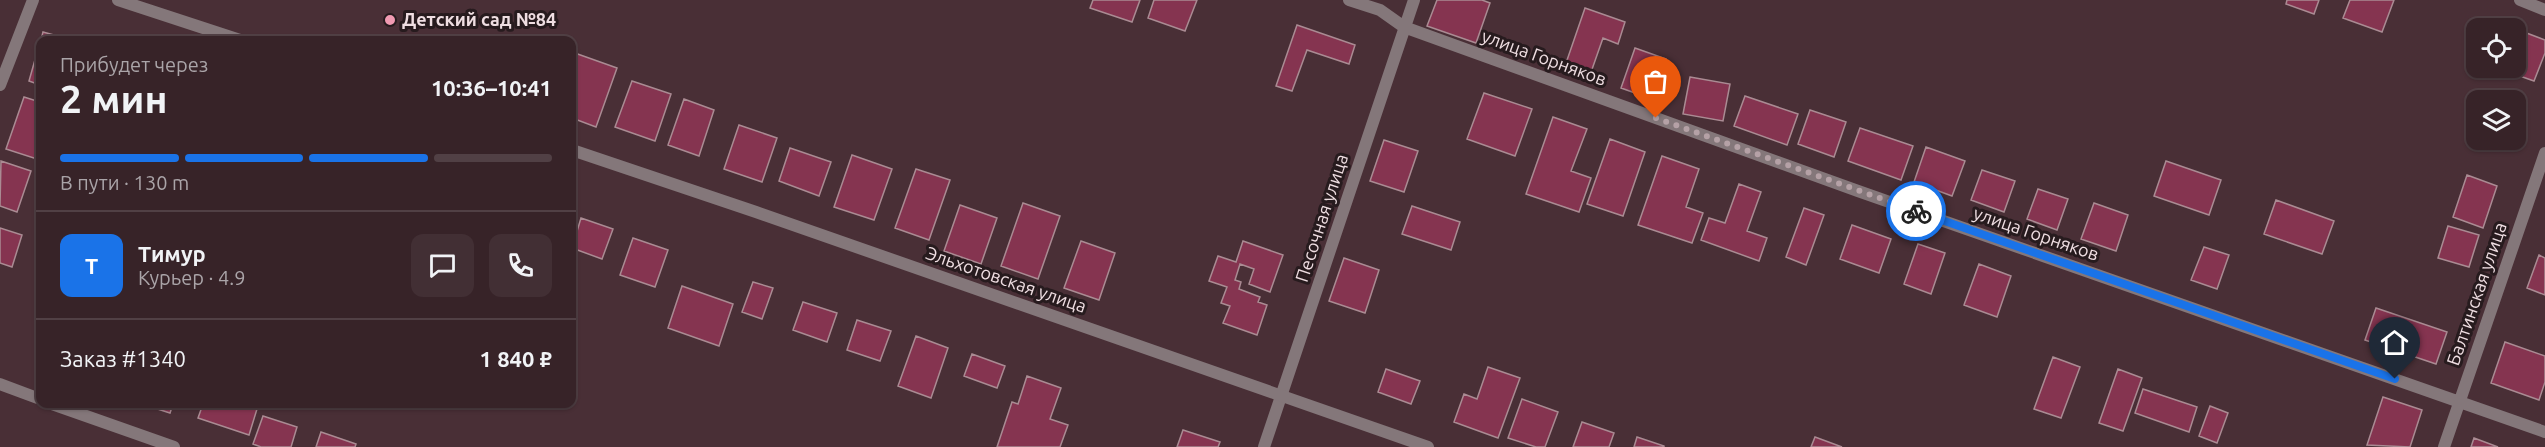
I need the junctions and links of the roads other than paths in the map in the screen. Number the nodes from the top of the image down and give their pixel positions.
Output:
1 (33, 0) edge
2 (118, 0) edge
3 (1349, 0) edge
4 (1414, 0) edge
5 (2520, 0) edge
6 (2545, 10) edge
7 (1404, 27) junction
8 (228, 36) edge
9 (0, 84) edge
10 (576, 151) edge
11 (2545, 153) edge
12 (0, 384) edge
13 (1282, 395) junction
14 (36, 398) edge
15 (2459, 402) junction
16 (63, 408) edge
17 (2545, 432) edge
18 (174, 447) edge
19 (1264, 447) edge
20 (1428, 447) edge
21 (2444, 447) edge

1 - 9 street
2 - 8 street
3 - 7 street, улица Горняков
4 - 7 street, Песочная улица
5 - 6 street
7 - 13 street, Песочная улица
7 - 15 street, улица Горняков
10 - 13 street, Эльхотовская улица
11 - 15 street, Балтинская улица
12 - 14 street
13 - 19 street, Песочная улица
13 - 20 street, Эльхотовская улица
15 - 17 street, улица Горняков
15 - 21 street, Балтинская улица
16 - 18 street

